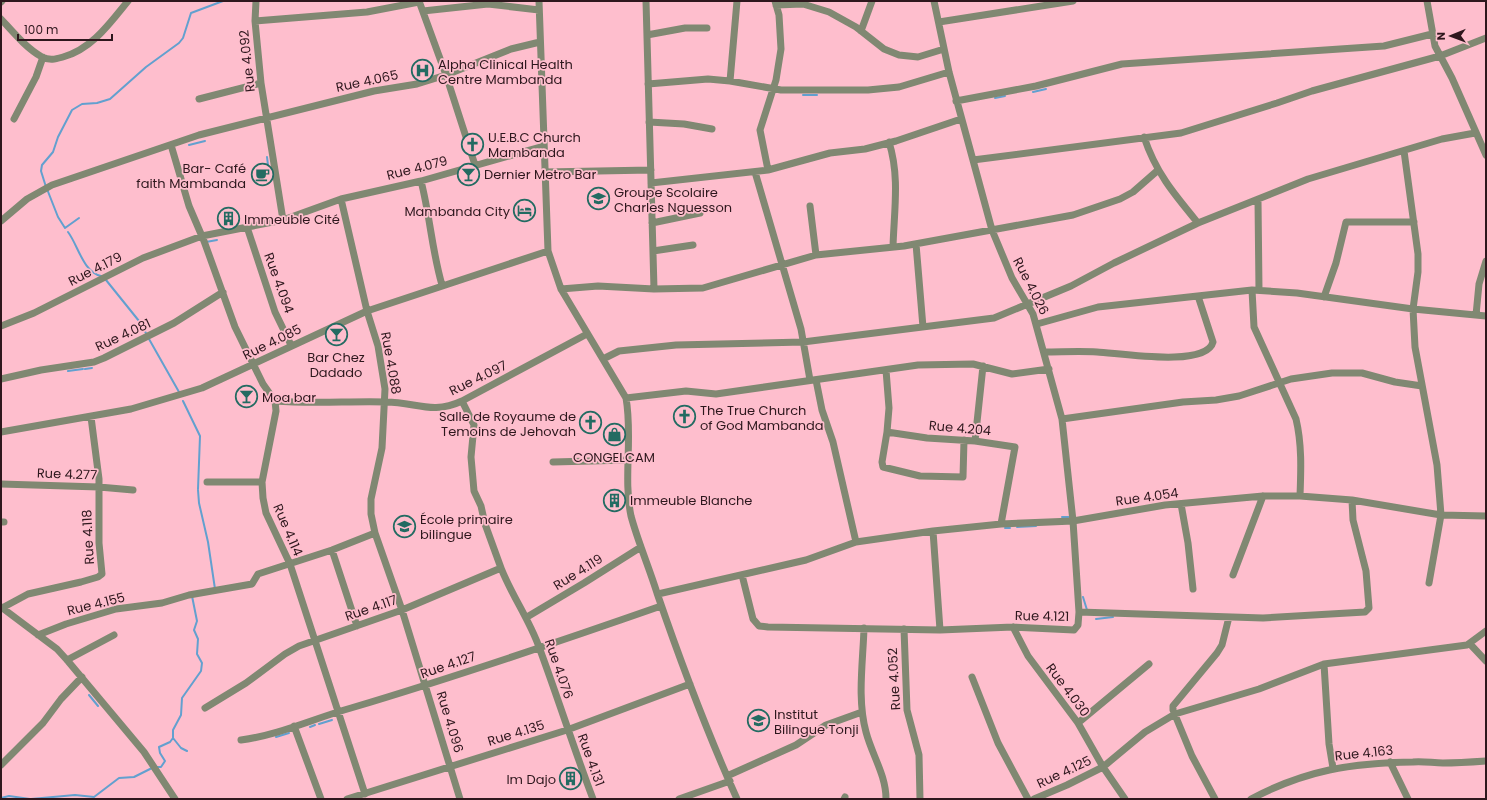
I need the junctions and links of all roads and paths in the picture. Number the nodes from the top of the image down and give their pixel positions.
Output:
1 (128, 1) edge
2 (256, 1) edge
3 (539, 1) edge
4 (646, 1) edge
5 (737, 1) edge
6 (872, 1) edge
7 (934, 1) edge
8 (1073, 1) edge
9 (1427, 1) edge
10 (419, 2) edge
11 (775, 3) edge
12 (539, 10) junction
13 (422, 11) junction
14 (1, 19) edge
15 (255, 21) junction
16 (939, 22) junction
17 (707, 28) dead end
18 (861, 31) junction
19 (1432, 34) junction
20 (647, 35) junction
21 (1486, 38) edge
22 (540, 42) junction
23 (944, 49) junction
24 (1440, 56) junction
25 (43, 57) junction
26 (949, 72) junction
27 (446, 76) junction
28 (730, 81) junction
29 (261, 83) junction
30 (648, 84) junction
31 (773, 89) junction
32 (199, 99) dead end
33 (956, 101) junction
34 (14, 119) dead end
35 (267, 119) junction
36 (961, 119) junction
37 (650, 122) junction
38 (712, 129) dead end
39 (1475, 133) junction
40 (1144, 137) junction
41 (889, 142) junction
42 (171, 145) junction
43 (544, 146) junction
44 (1404, 151) junction
45 (1486, 153) edge
46 (973, 160) junction
47 (475, 165) junction
48 (651, 170) junction
49 (768, 170) junction
50 (1158, 171) junction
51 (545, 172) junction
52 (755, 172) junction
53 (421, 181) junction
54 (651, 183) junction
55 (341, 199) junction
56 (1258, 200) junction
57 (810, 206) dead end
58 (700, 213) dead end
59 (283, 220) junction
60 (1, 221) edge
61 (1414, 222) junction
62 (652, 223) junction
63 (1198, 223) junction
64 (247, 227) junction
65 (992, 230) junction
66 (202, 236) junction
67 (916, 244) junction
68 (693, 245) dead end
69 (893, 247) junction
70 (653, 251) junction
71 (548, 252) junction
72 (816, 255) junction
73 (1486, 261) edge
74 (782, 264) junction
75 (442, 286) junction
76 (654, 289) junction
77 (561, 290) junction
78 (1255, 290) junction
79 (222, 292) junction
80 (1198, 296) junction
81 (1324, 297) junction
82 (1029, 305) junction
83 (1413, 309) junction
84 (366, 311) junction
85 (1476, 315) junction
86 (1486, 316) edge
87 (1037, 324) junction
88 (1, 326) edge
89 (924, 327) junction
90 (587, 334) junction
91 (804, 342) junction
92 (291, 346) junction
93 (1044, 352) junction
94 (602, 359) junction
95 (254, 365) junction
96 (982, 366) junction
97 (1049, 369) junction
98 (886, 370) junction
99 (1, 379) edge
100 (813, 380) junction
101 (1279, 382) junction
102 (1422, 386) junction
103 (626, 398) junction
104 (275, 401) junction
105 (462, 401) junction
106 (386, 402) junction
107 (91, 417) junction
108 (1062, 419) junction
109 (1, 432) edge
110 (887, 432) junction
111 (964, 440) junction
112 (976, 441) junction
113 (629, 460) junction
114 (553, 462) dead end
115 (207, 482) dead end
116 (262, 482) junction
117 (1, 484) edge
118 (99, 487) junction
119 (133, 490) dead end
120 (1263, 496) junction
121 (1300, 496) junction
122 (1352, 500) junction
123 (1181, 504) junction
124 (1441, 515) junction
125 (1486, 516) edge
126 (1073, 521) junction
127 (1001, 524) junction
128 (933, 531) junction
129 (375, 533) junction
130 (856, 542) junction
131 (640, 547) junction
132 (332, 550) junction
133 (290, 564) junction
134 (501, 568) junction
135 (742, 575) junction
136 (1233, 575) dead end
137 (1429, 583) dead end
138 (1193, 589) dead end
139 (658, 594) junction
140 (661, 606) junction
141 (1, 607) edge
142 (402, 610) junction
143 (1079, 612) junction
144 (527, 617) junction
145 (1229, 617) junction
146 (357, 626) junction
147 (864, 628) junction
148 (1013, 628) junction
149 (904, 629) junction
150 (940, 630) junction
151 (1486, 631) edge
152 (38, 635) junction
153 (114, 635) dead end
154 (314, 640) junction
155 (1470, 644) junction
156 (539, 647) junction
157 (67, 660) junction
158 (1486, 661) edge
159 (1149, 664) dead end
160 (1324, 664) junction
161 (82, 677) junction
162 (972, 677) dead end
163 (690, 684) junction
164 (426, 686) junction
165 (205, 708) dead end
166 (337, 712) junction
167 (862, 712) junction
168 (1175, 714) junction
169 (1078, 723) junction
170 (294, 726) junction
171 (567, 730) junction
172 (241, 740) dead end
173 (1486, 761) edge
174 (1390, 762) junction
175 (1, 765) edge
176 (451, 766) junction
177 (1103, 767) junction
178 (1333, 768) junction
179 (728, 779) junction
180 (365, 794) junction
181 (175, 799) edge
182 (321, 799) edge
183 (347, 799) edge
184 (460, 799) edge
185 (593, 799) edge
186 (679, 799) edge
187 (738, 799) edge
188 (886, 799) edge
189 (920, 799) edge
190 (1028, 799) edge
191 (1034, 799) edge
192 (1125, 799) edge
193 (1215, 799) edge
194 (1251, 799) edge
195 (1408, 799) edge

1 - 25 street
2 - 15 street, Rue 4.092
3 - 12 street
4 - 20 street
5 - 28 street
6 - 18 street
7 - 16 street, Rue 4.026
8 - 16 street
9 - 19 street
10 - 13 street
10 - 15 street
11 - 18 street
11 - 31 street
12 - 13 street
12 - 22 street
13 - 27 street
14 - 25 street
15 - 29 street, Rue 4.092
16 - 23 street, Rue 4.026
17 - 20 street
18 - 23 street
19 - 24 street
19 - 33 street
20 - 30 street
21 - 24 street
22 - 27 street, Rue 4.065
22 - 43 street
23 - 26 street, Rue 4.026
24 - 39 street
24 - 40 street
25 - 34 street
26 - 31 street
26 - 33 street, Rue 4.026
27 - 35 street, Rue 4.065
27 - 47 street
28 - 30 street
28 - 31 street
29 - 32 street
29 - 35 street, Rue 4.092
30 - 37 street
31 - 49 street
33 - 36 street, Rue 4.026
35 - 42 street, Rue 4.065
35 - 59 street, Rue 4.092
36 - 41 street
36 - 46 street, Rue 4.026
37 - 38 street
37 - 48 street
39 - 44 street
39 - 45 street
40 - 46 street
40 - 50 street
41 - 49 street
41 - 69 street
42 - 60 street, Rue 4.065
42 - 66 street
43 - 47 street, Rue 4.079
43 - 51 street
44 - 56 street
44 - 61 street
46 - 65 street, Rue 4.026
47 - 53 street, Rue 4.079
48 - 51 street
48 - 54 street
49 - 52 street
50 - 63 street
50 - 65 street
51 - 71 street
52 - 54 street
52 - 74 street
53 - 55 street, Rue 4.079
53 - 75 street
54 - 62 street
55 - 59 street, Rue 4.079
55 - 84 street, Rue 4.088
56 - 63 street
56 - 78 street
57 - 72 street
58 - 62 street
59 - 64 street, Rue 4.179
61 - 81 street
61 - 83 street
62 - 70 street
63 - 82 street
64 - 66 street, Rue 4.179
64 - 92 street, Rue 4.094
65 - 67 street
65 - 82 street, Rue 4.026
66 - 79 street
66 - 88 street, Rue 4.179
67 - 69 street
67 - 89 street
68 - 70 street
69 - 72 street
70 - 76 street
71 - 75 street, Rue 4.085
71 - 77 street
72 - 74 street
73 - 85 street
74 - 76 street
74 - 91 street
75 - 84 street, Rue 4.085
76 - 77 street
77 - 90 street
78 - 80 street
78 - 81 street
78 - 101 street
79 - 95 street
79 - 99 street, Rue 4.081
80 - 87 street
80 - 93 street
81 - 83 street
82 - 87 street, Rue 4.026
82 - 89 street
83 - 85 street
83 - 102 street
84 - 92 street, Rue 4.085
84 - 106 street, Rue 4.088
85 - 86 street
87 - 93 street, Rue 4.026
89 - 91 street
90 - 94 street
90 - 105 street, Rue 4.097
91 - 94 street
91 - 100 street
92 - 95 street, Rue 4.085
93 - 97 street, Rue 4.026
94 - 103 street
95 - 104 street
95 - 107 street, Rue 4.085
96 - 97 street
96 - 98 street
96 - 112 street
97 - 108 street, Rue 4.026
98 - 100 street
98 - 110 street
100 - 103 street
100 - 130 street
101 - 102 street
101 - 108 street
101 - 121 street
102 - 124 street
103 - 113 street
104 - 106 street, Rue 4.097
104 - 116 street, Rue 4.114
105 - 106 street, Rue 4.097
105 - 134 street
106 - 129 street, Rue 4.088
107 - 109 street, Rue 4.085
107 - 118 street, Rue 4.118
108 - 126 street, Rue 4.026
110 - 111 street, Rue 4.204
110 - 111 street
111 - 112 street, Rue 4.204
112 - 127 street, Rue 4.204
113 - 114 street
113 - 131 street
115 - 116 street
116 - 133 street, Rue 4.114
117 - 118 street, Rue 4.277
118 - 119 street, Rue 4.277
118 - 141 street, Rue 4.118
120 - 121 street, Rue 4.054
120 - 123 street, Rue 4.054
120 - 136 street
121 - 122 street, Rue 4.054
122 - 124 street, Rue 4.054
122 - 145 street, Rue 4.121
123 - 126 street, Rue 4.054
123 - 138 street
124 - 125 street, Rue 4.054
124 - 137 street
126 - 127 street, Rue 4.054
126 - 143 street, Rue 4.026
127 - 128 street, Rue 4.054
128 - 130 street, Rue 4.054
128 - 150 street
129 - 132 street
129 - 142 street, Rue 4.096
130 - 135 street, Rue 4.054
131 - 139 street
131 - 144 street, Rue 4.119
132 - 133 street
132 - 146 street
133 - 152 street, Rue 4.155
133 - 154 street, Rue 4.114
134 - 142 street, Rue 4.117
134 - 144 street
135 - 139 street, Rue 4.054
135 - 147 street, Rue 4.121
139 - 140 street
140 - 156 street, Rue 4.127
140 - 163 street
141 - 152 street
142 - 146 street, Rue 4.117
142 - 164 street, Rue 4.096
143 - 145 street, Rue 4.121
143 - 148 street, Rue 4.121
144 - 156 street, Rue 4.076
145 - 168 street
146 - 154 street, Rue 4.117
147 - 149 street, Rue 4.121
147 - 167 street
148 - 150 street, Rue 4.121
148 - 169 street, Rue 4.030
149 - 150 street, Rue 4.121
149 - 189 street, Rue 4.052
151 - 155 street
152 - 157 street
153 - 157 street
154 - 165 street, Rue 4.117
154 - 166 street, Rue 4.114
155 - 158 street
155 - 160 street, Rue 4.125
156 - 164 street, Rue 4.127
156 - 171 street, Rue 4.076
157 - 161 street
159 - 169 street
160 - 168 street, Rue 4.125
160 - 178 street
161 - 175 street
161 - 181 street
162 - 190 street
163 - 171 street, Rue 4.135
163 - 179 street
164 - 166 street, Rue 4.127
164 - 176 street, Rue 4.096
166 - 170 street, Rue 4.127
166 - 180 street, Rue 4.114
167 - 179 street
167 - 188 street
168 - 177 street, Rue 4.125
168 - 193 street
169 - 177 street, Rue 4.030
170 - 172 street, Rue 4.127
170 - 182 street
171 - 176 street, Rue 4.135
171 - 185 street, Rue 4.131
173 - 174 street, Rue 4.163
174 - 178 street, Rue 4.163
174 - 195 street
176 - 180 street, Rue 4.135
176 - 184 street, Rue 4.096
177 - 191 street, Rue 4.125
177 - 192 street, Rue 4.030
178 - 194 street, Rue 4.163
179 - 186 street
179 - 187 street
180 - 183 street, Rue 4.135

